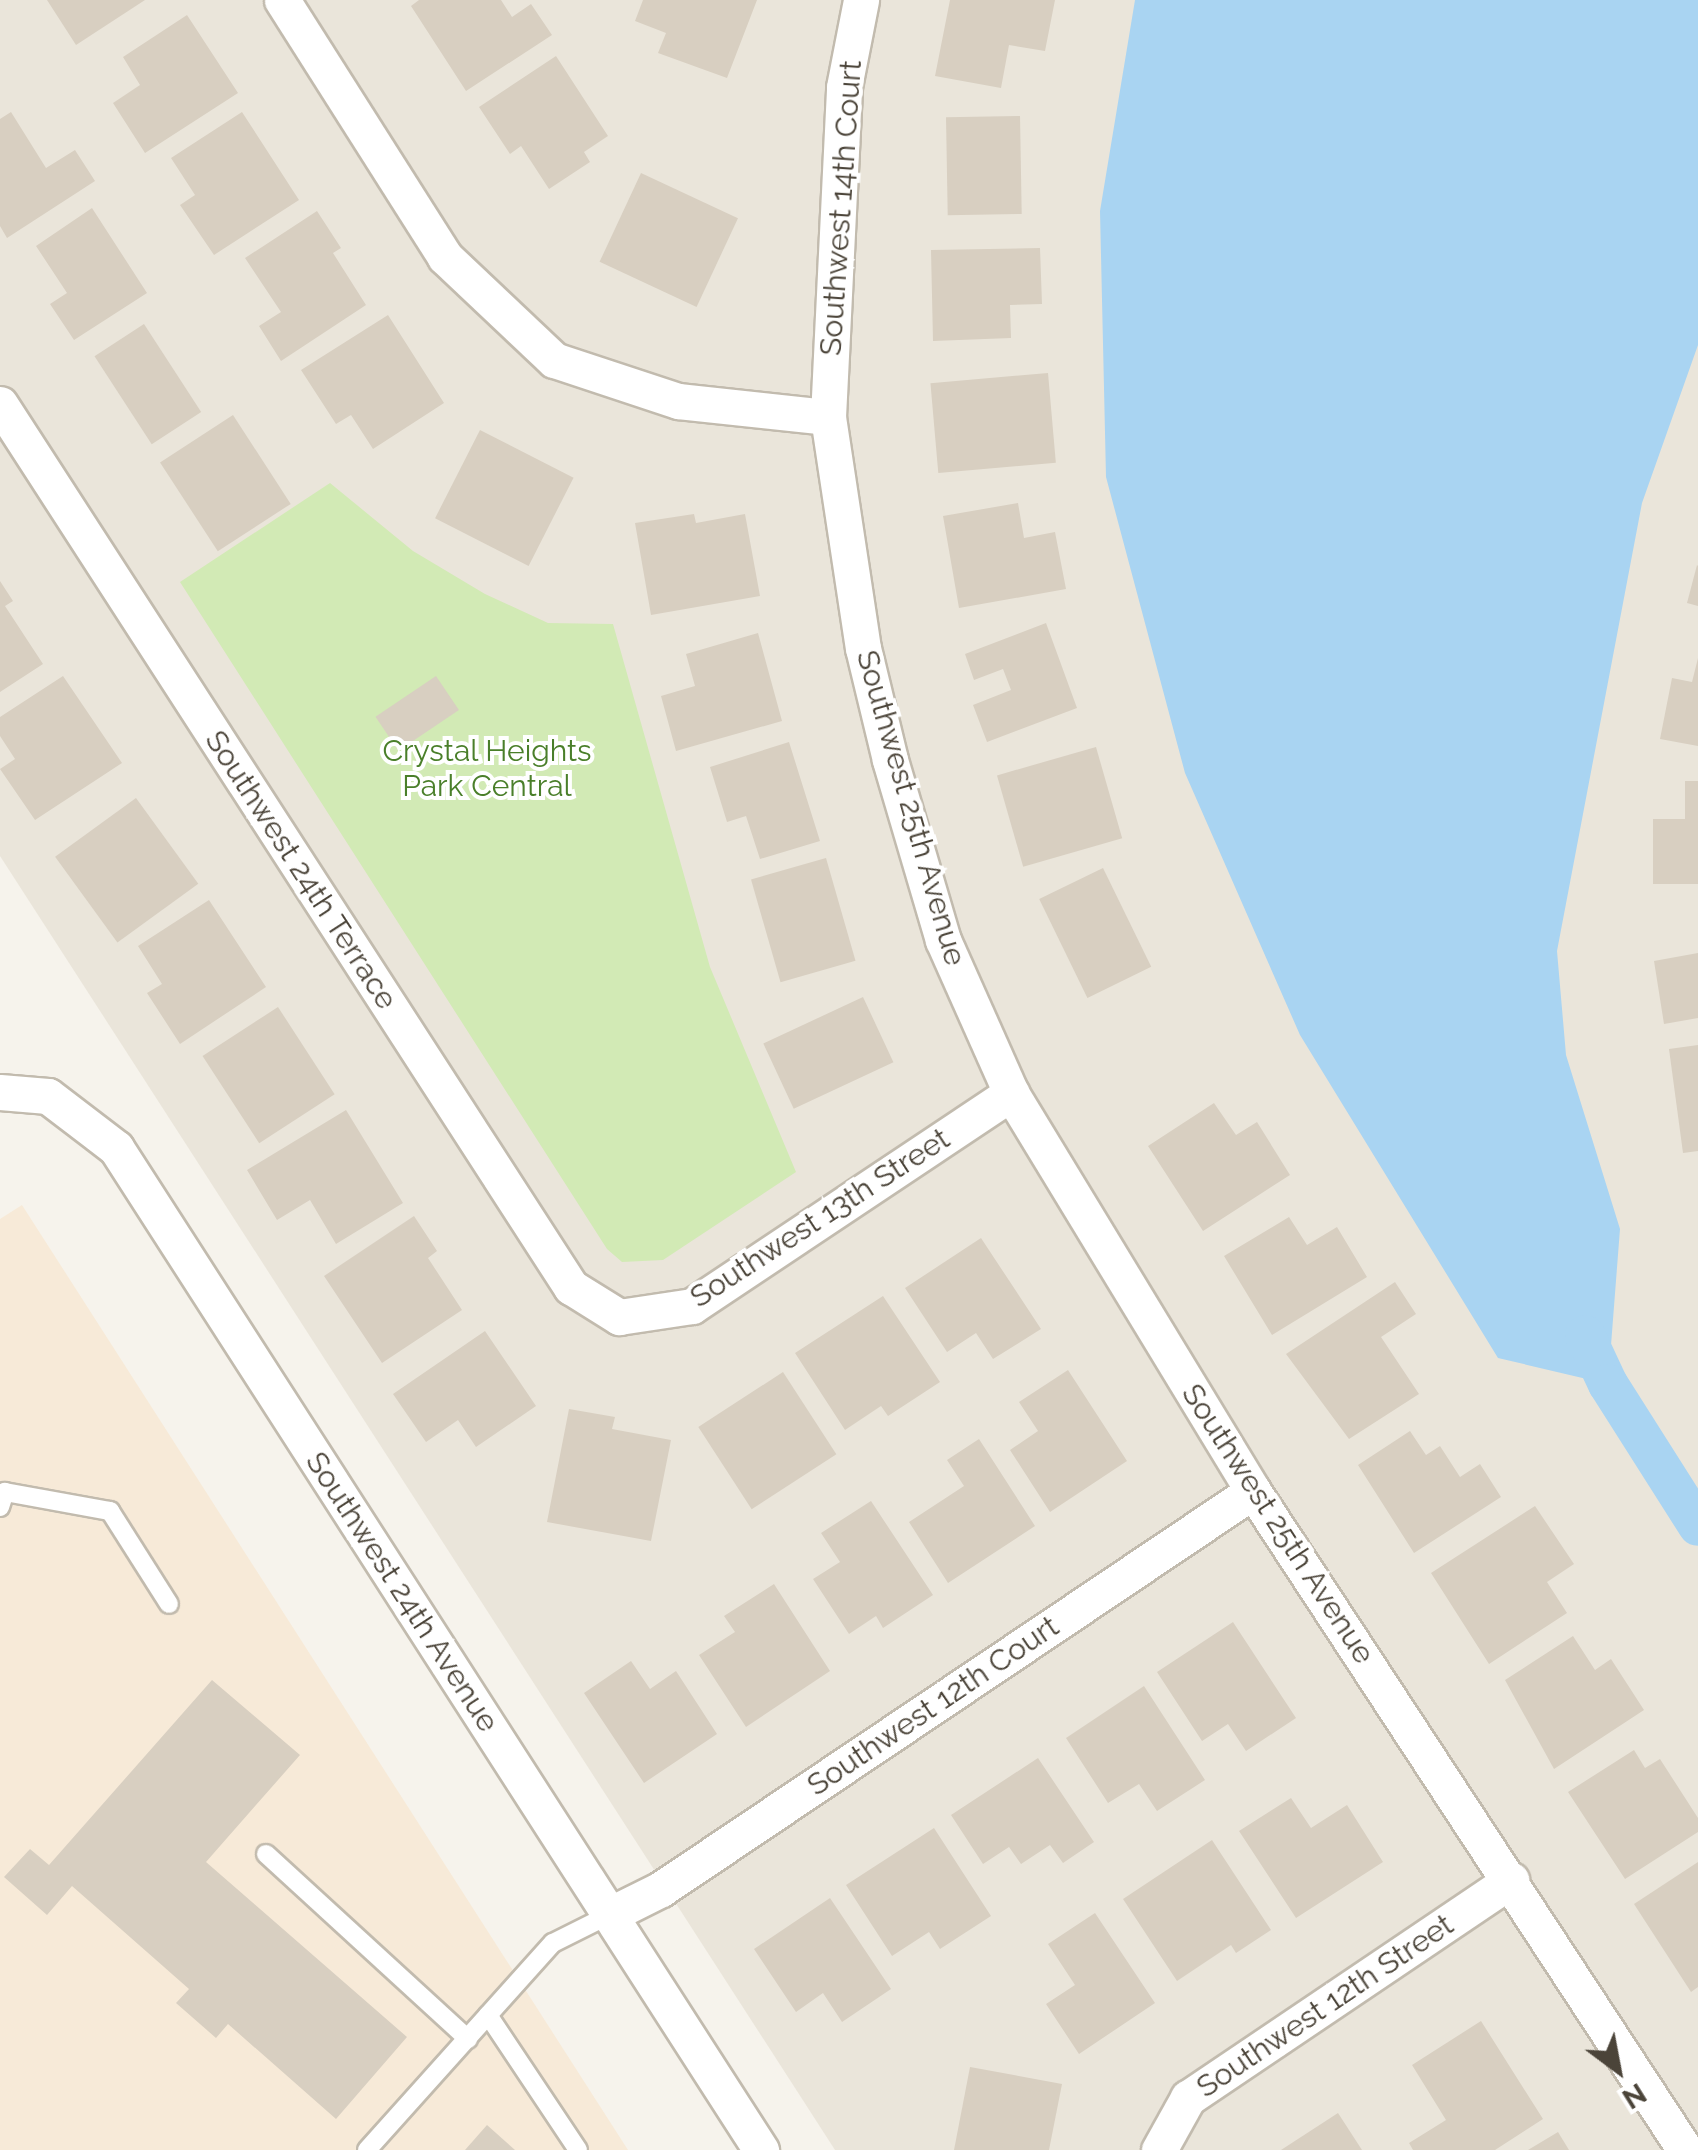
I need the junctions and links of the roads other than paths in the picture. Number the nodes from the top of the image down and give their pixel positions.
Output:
1 (282, 0) edge
2 (861, 0) edge
3 (0, 404) edge
4 (828, 417) junction
5 (0, 1092) edge
6 (1012, 1094) junction
7 (619, 1317) joint
8 (1253, 1491) junction
9 (0, 1507) edge
10 (170, 1604) dead end
11 (266, 1854) dead end
12 (1512, 1880) junction
13 (609, 1915) junction
14 (488, 2015) junction
15 (468, 2039) junction
16 (367, 2150) edge
17 (578, 2150) edge
18 (761, 2150) edge
19 (1159, 2150) edge
20 (1685, 2150) edge

1 - 4 street
2 - 4 street, Southwest 14th Court
3 - 7 street, Southwest 24th Terrace
4 - 6 street, Southwest 25th Avenue
5 - 13 street, Southwest 24th Avenue
6 - 7 street, Southwest 13th Street
6 - 8 street, Southwest 25th Avenue
8 - 12 street, Southwest 25th Avenue
8 - 13 street, Southwest 12th Court
9 - 10 lane
11 - 15 lane
12 - 19 street, Southwest 12th Street
12 - 20 street, Southwest 25th Avenue
13 - 14 lane
13 - 18 street, Southwest 24th Avenue
14 - 15 lane
14 - 17 lane
15 - 16 lane

